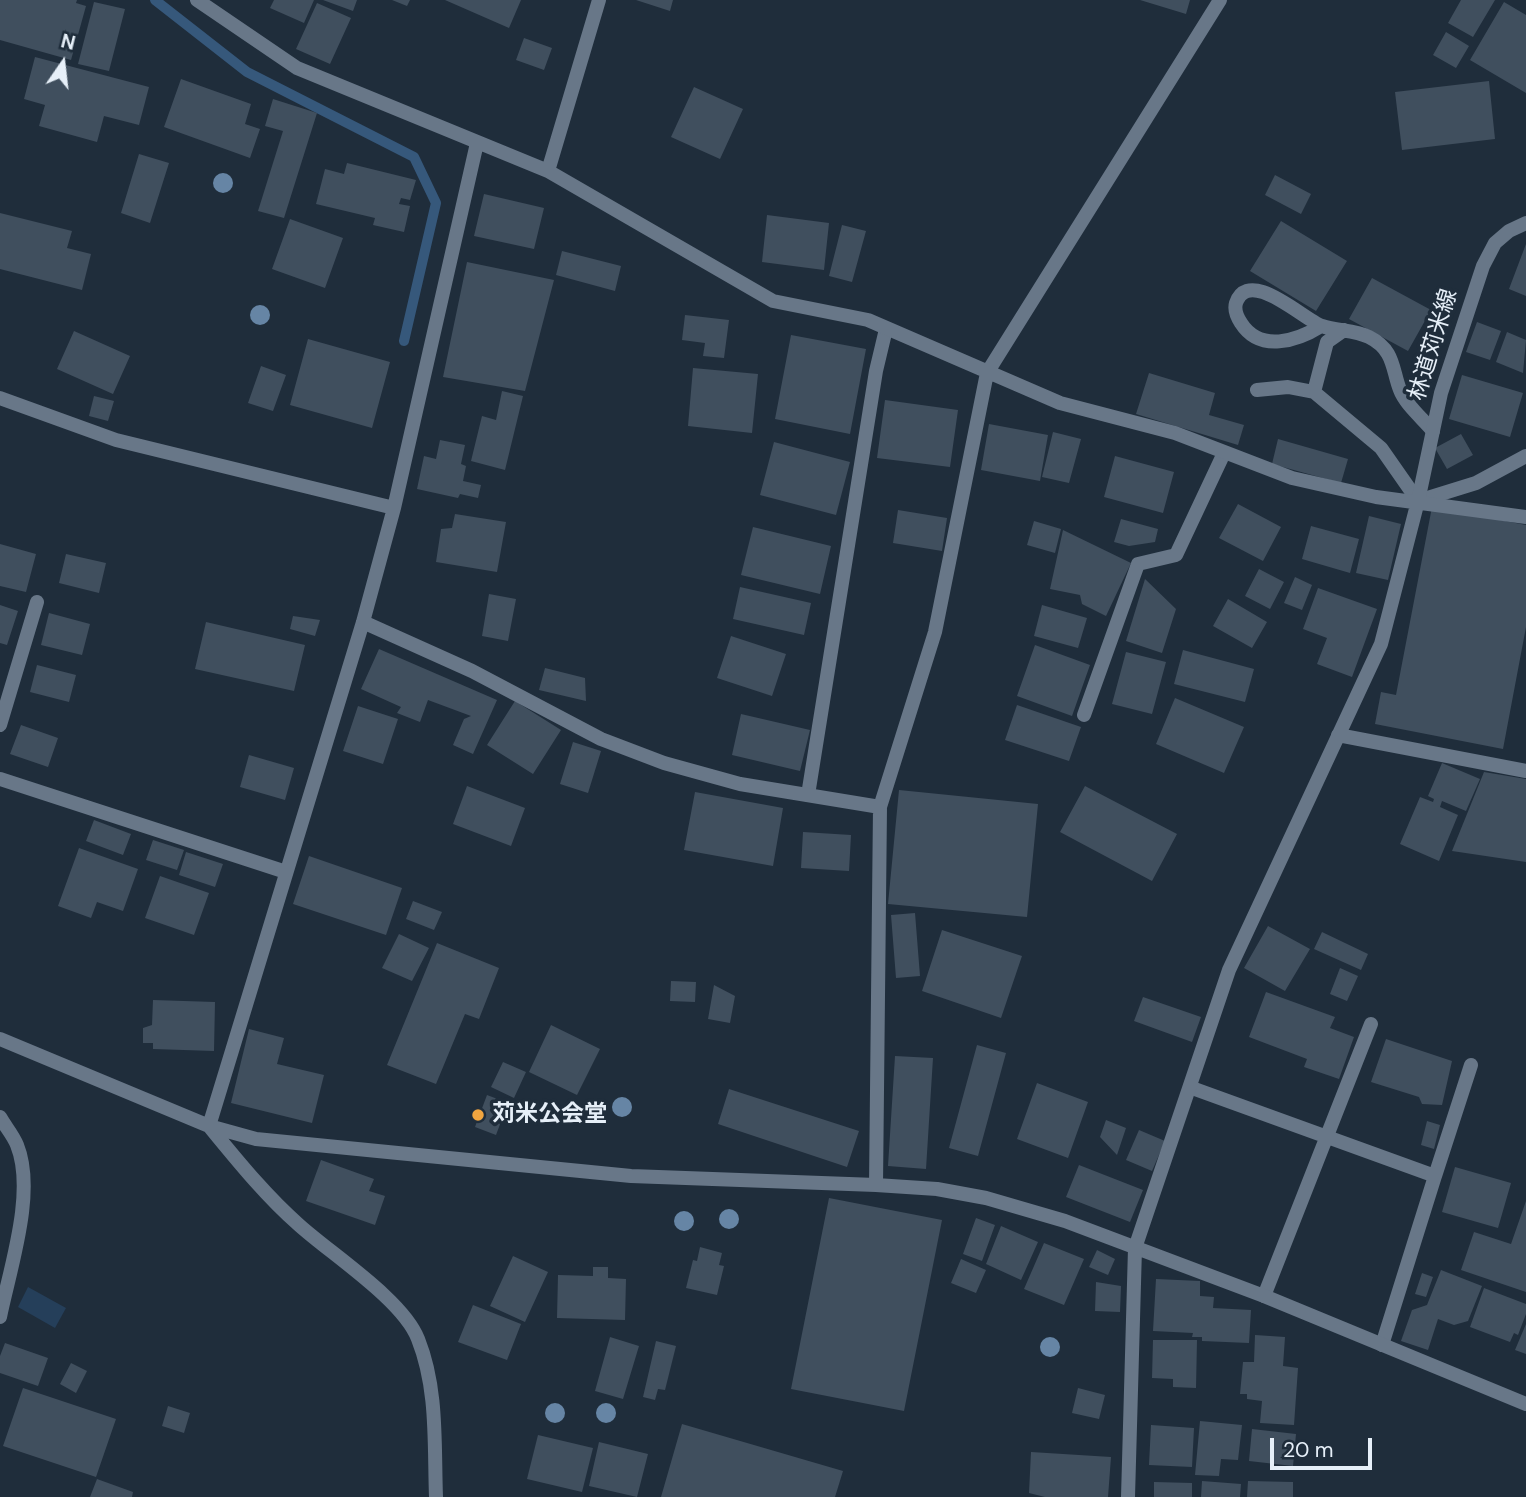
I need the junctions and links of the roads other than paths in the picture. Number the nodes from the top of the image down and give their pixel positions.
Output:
1 (197, 0) edge
2 (599, 0) edge
3 (1220, 0) edge
4 (477, 143) junction
5 (548, 171) junction
6 (1526, 223) edge
7 (1321, 326) junction
8 (886, 329) junction
9 (1344, 330) junction
10 (987, 373) junction
11 (1257, 390) dead end
12 (1314, 392) junction
13 (0, 398) edge
14 (1433, 431) junction
15 (1224, 453) junction
16 (1526, 456) edge
17 (1418, 501) junction
18 (394, 508) junction
19 (1526, 517) edge
20 (37, 602) dead end
21 (363, 622) junction
22 (1084, 715) dead end
23 (0, 725) edge
24 (1338, 735) junction
25 (1526, 771) edge
26 (0, 779) edge
27 (808, 795) junction
28 (880, 807) junction
29 (286, 872) junction
30 (1371, 1024) dead end
31 (0, 1039) edge
32 (1471, 1065) dead end
33 (1192, 1087) junction
34 (0, 1117) edge
35 (209, 1126) junction
36 (1326, 1136) junction
37 (1435, 1176) junction
38 (876, 1185) junction
39 (1135, 1248) junction
40 (1264, 1296) junction
41 (0, 1317) edge
42 (1382, 1345) junction
43 (1526, 1404) edge
44 (436, 1497) edge
45 (1128, 1497) edge

1 - 4 street
2 - 5 street
3 - 10 street
4 - 5 street
4 - 18 street
5 - 8 street
6 - 14 street, 林道苅米線
7 - 7 street
7 - 9 street
8 - 10 street
8 - 27 street
9 - 12 street
9 - 14 street
10 - 15 street
10 - 28 street
11 - 12 street
12 - 17 street
13 - 18 street
14 - 17 street, 林道苅米線
15 - 17 street
15 - 22 street
16 - 17 street
17 - 19 street
17 - 24 street, 林道苅米線
18 - 21 street
20 - 23 street
21 - 27 street
21 - 29 street
24 - 25 street
24 - 33 street, 林道苅米線
26 - 29 street
27 - 28 street
28 - 38 street
29 - 35 street
30 - 36 street
31 - 35 street
32 - 37 street
33 - 36 street
33 - 39 street, 林道苅米線
34 - 41 street
35 - 38 street
35 - 44 street
36 - 37 street
36 - 40 street
37 - 42 street
38 - 39 street
39 - 40 street
39 - 45 street, 林道苅米線
40 - 42 street
42 - 43 street

